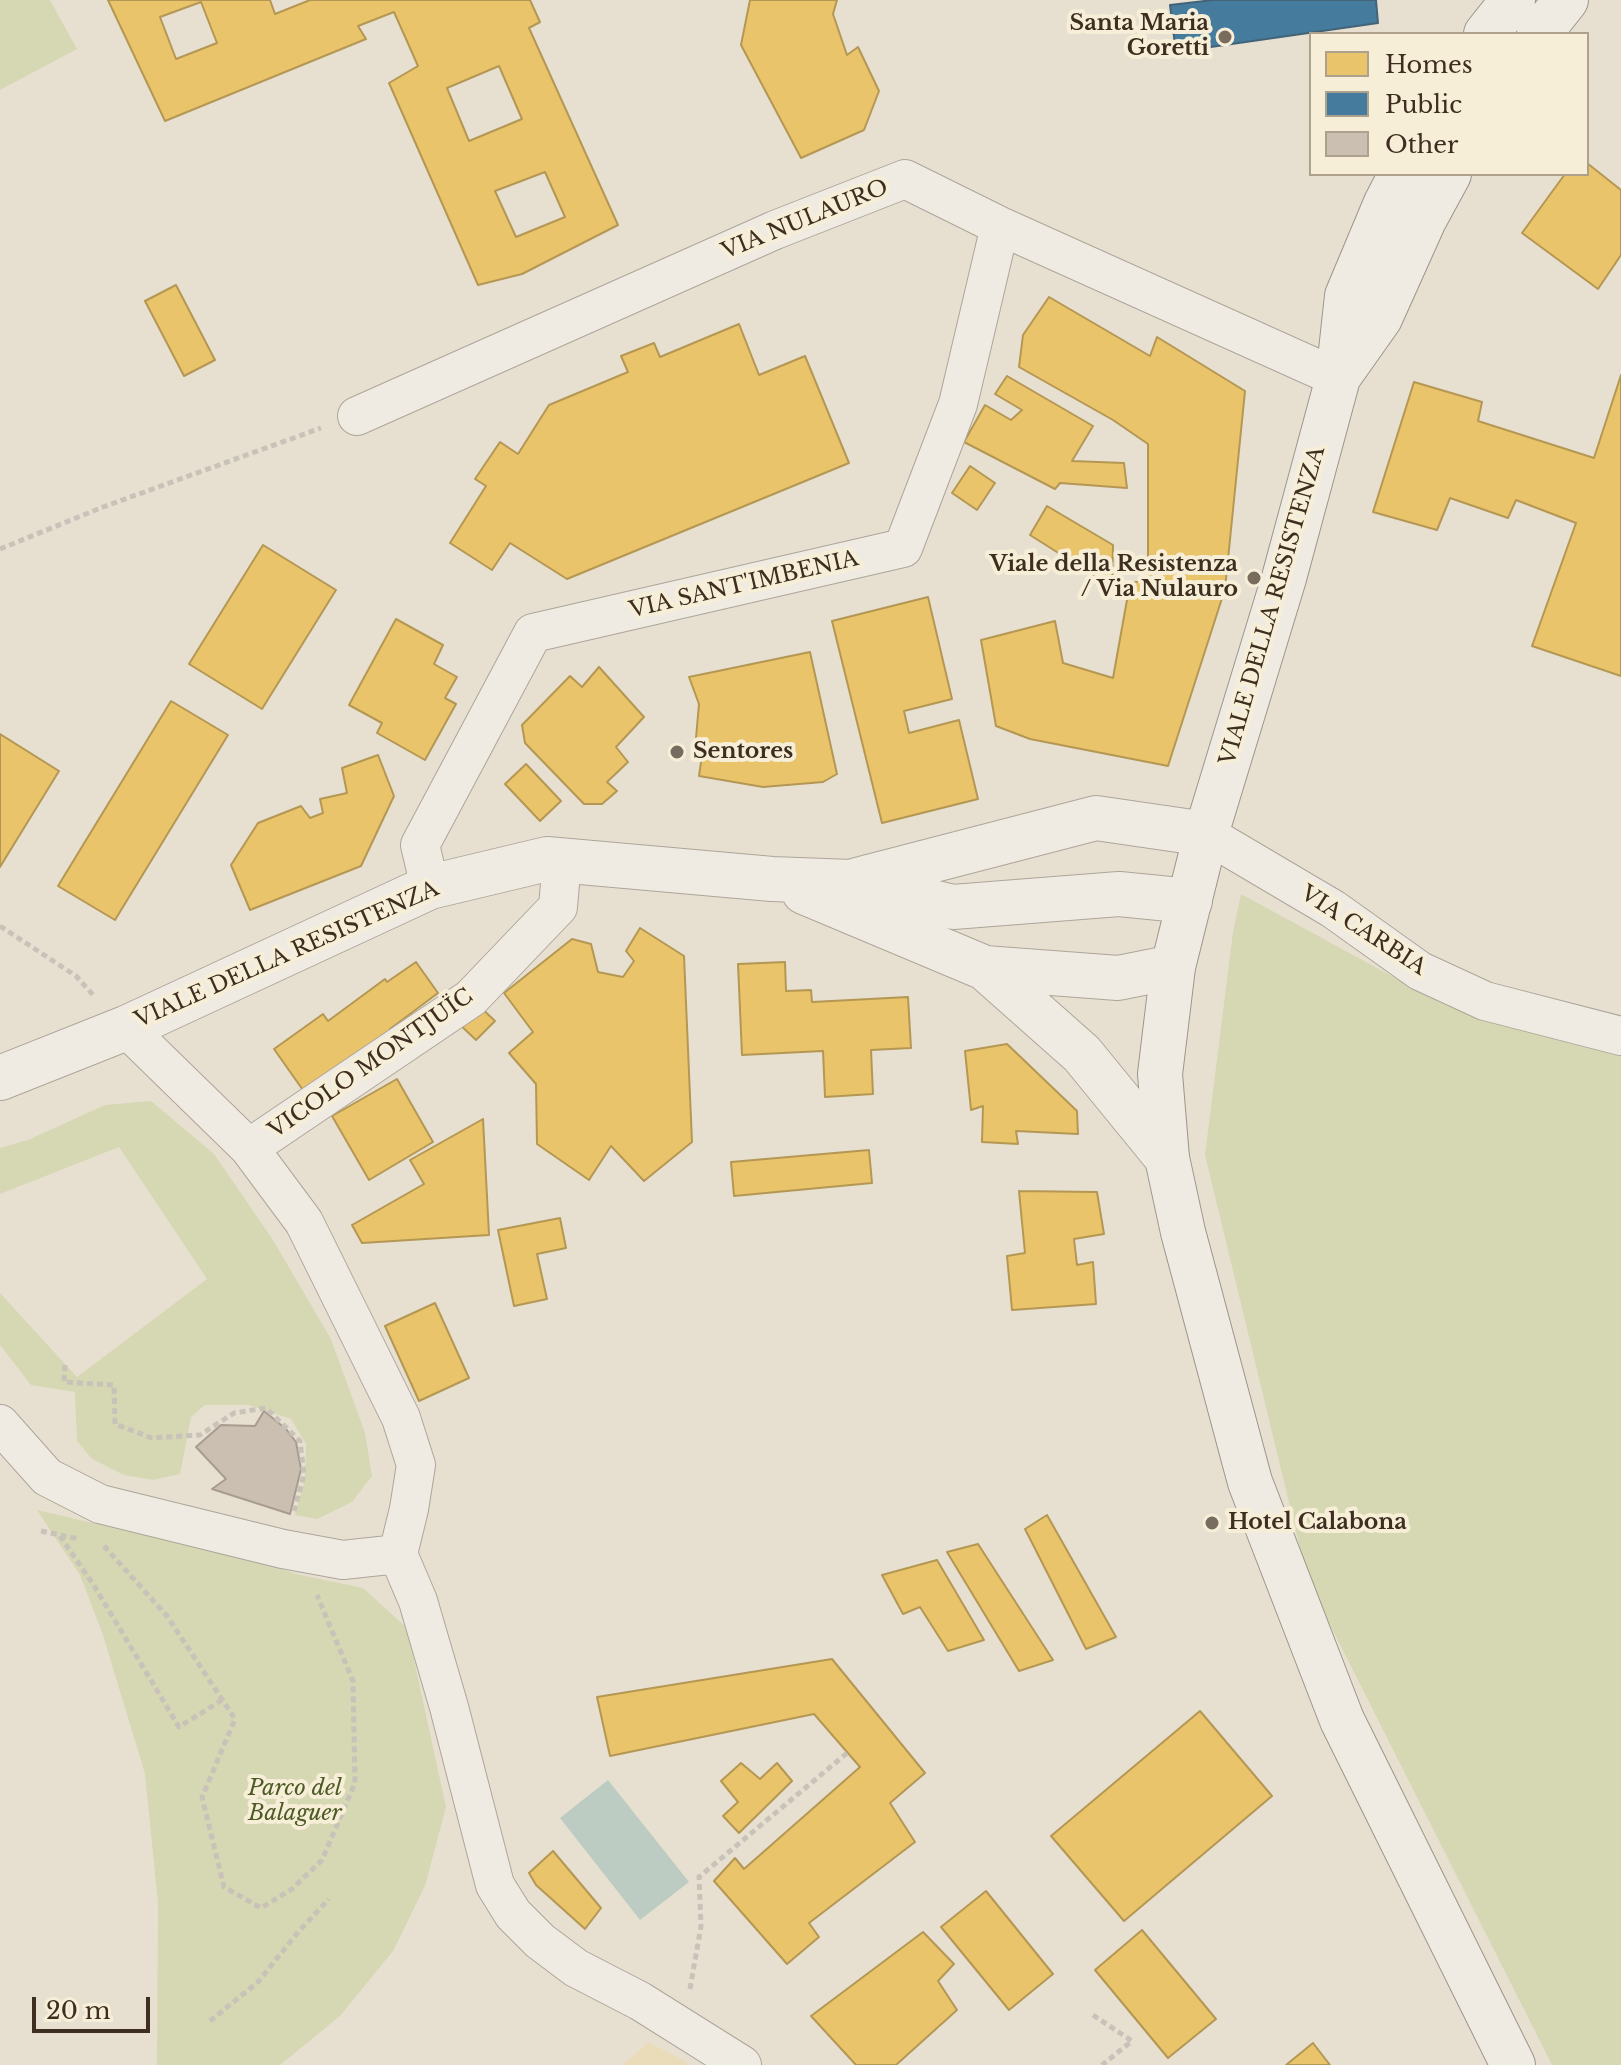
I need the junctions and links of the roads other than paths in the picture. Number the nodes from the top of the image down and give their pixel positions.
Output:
1 (1513, 0) edge
2 (1566, 0) edge
3 (1488, 32) edge
4 (1541, 32) edge
5 (1400, 176) edge
6 (1448, 176) edge
7 (1000, 226) junction
8 (1338, 378) junction
9 (357, 416) road end
10 (1206, 834) junction
11 (562, 861) junction
12 (772, 879) junction
13 (851, 882) junction
14 (430, 887) junction
15 (1190, 901) junction
16 (1173, 967) junction
17 (985, 968) junction
18 (126, 1028) junction
19 (1621, 1036) edge
20 (0, 1078) edge
21 (249, 1148) junction
22 (1167, 1158) junction
23 (0, 1424) edge
24 (398, 1554) junction
25 (742, 2065) edge
26 (1513, 2065) edge

1 - 3 main road
2 - 4 main road
5 - 8 main road, VIALE DELLA RESISTENZA
6 - 8 main road, VIALE DELLA RESISTENZA
7 - 8 street, VIA NULAURO
7 - 9 street, VIA NULAURO
7 - 14 street, VIA SANT'IMBENIA
8 - 10 main road, VIALE DELLA RESISTENZA
10 - 13 main road, VIALE DELLA RESISTENZA
10 - 15 main road, VIALE DELLA RESISTENZA
10 - 19 street, VIA CARBIA
11 - 12 main road, VIALE DELLA RESISTENZA
11 - 14 main road, VIALE DELLA RESISTENZA
11 - 21 street, VICOLO MONTJUÏC
12 - 13 main road, VIALE DELLA RESISTENZA
12 - 17 main road, VIALE DELLA RESISTENZA
13 - 15 main road, VIALE DELLA RESISTENZA
14 - 18 main road, VIALE DELLA RESISTENZA
15 - 16 main road, VIALE DELLA RESISTENZA
16 - 17 main road, VIALE DELLA RESISTENZA
16 - 22 main road, VIALE DELLA RESISTENZA
17 - 22 main road, VIALE DELLA RESISTENZA
18 - 20 main road, VIALE DELLA RESISTENZA
18 - 21 street
21 - 24 street
22 - 26 main road
23 - 24 street
24 - 25 street

